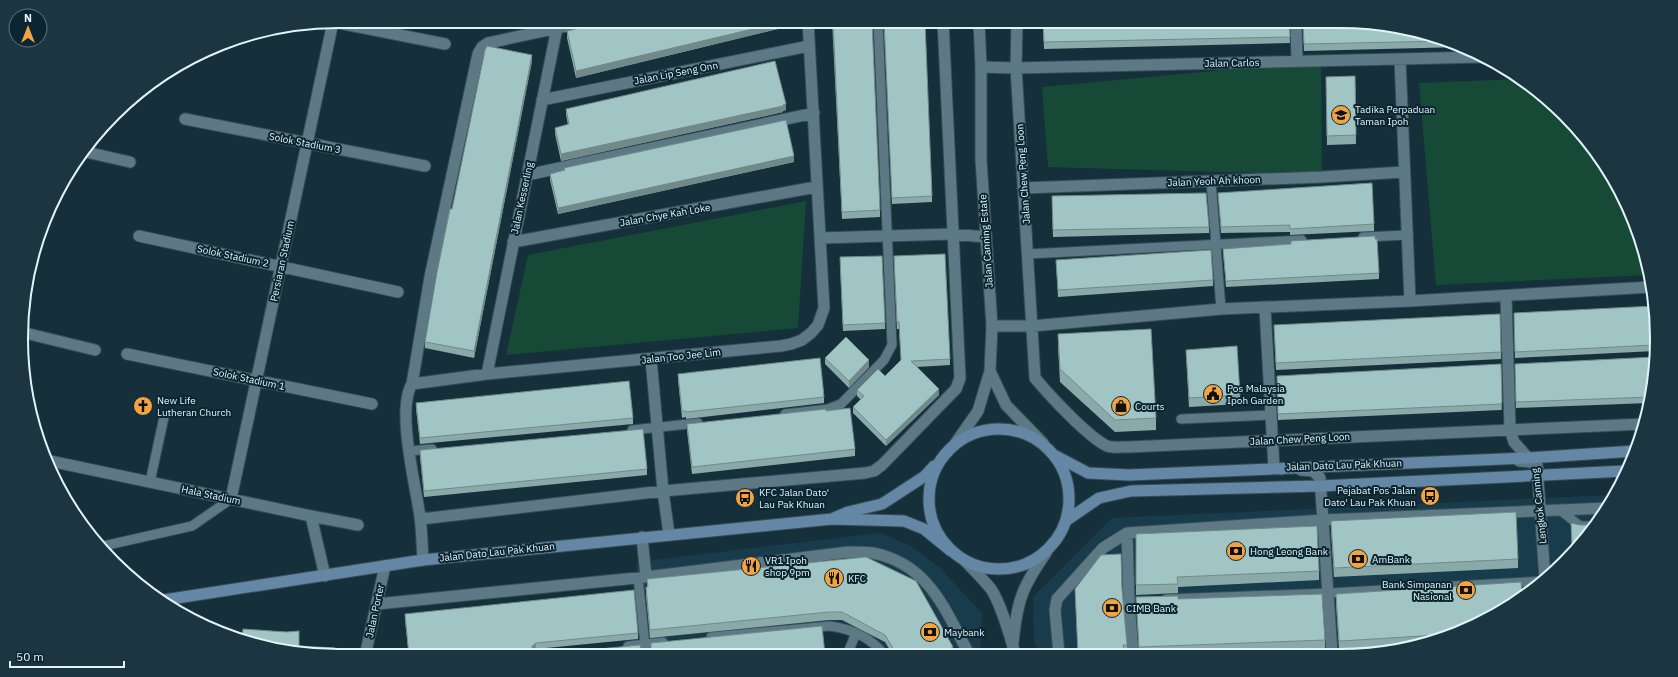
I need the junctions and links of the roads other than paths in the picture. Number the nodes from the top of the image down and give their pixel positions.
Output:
1 (333, 28) edge
2 (364, 28) edge
3 (546, 28) edge
4 (556, 28) edge
5 (808, 28) edge
6 (878, 28) edge
7 (943, 28) edge
8 (979, 28) edge
9 (1017, 28) edge
10 (1296, 28) edge
11 (445, 44) dead end
12 (809, 46) junction
13 (1469, 57) edge
14 (1400, 59) junction
15 (1297, 61) junction
16 (981, 67) junction
17 (1016, 68) junction
18 (542, 100) junction
19 (814, 113) junction
20 (185, 119) dead end
21 (308, 143) junction
22 (89, 153) edge
23 (130, 162) dead end
24 (425, 166) dead end
25 (1404, 172) junction
26 (526, 175) junction
27 (1211, 181) junction
28 (816, 187) junction
29 (1023, 188) junction
30 (952, 234) junction
31 (1408, 235) junction
32 (139, 236) dead end
33 (887, 236) junction
34 (986, 237) junction
35 (821, 238) junction
36 (1354, 238) edge
37 (1308, 240) edge
38 (513, 242) junction
39 (1216, 245) junction
40 (1028, 254) junction
41 (281, 266) junction
42 (1645, 287) edge
43 (398, 292) dead end
44 (1506, 296) junction
45 (1410, 301) junction
46 (1265, 308) junction
47 (1221, 309) junction
48 (992, 326) junction
49 (1032, 326) junction
50 (28, 334) edge
51 (94, 350) dead end
52 (127, 354) dead end
53 (651, 359) junction
54 (990, 371) junction
55 (487, 374) junction
56 (256, 380) junction
57 (412, 384) junction
58 (372, 404) dead end
59 (773, 415) edge
60 (1271, 415) junction
61 (164, 418) dead end
62 (1181, 420) dead end
63 (704, 423) edge
64 (1638, 424) edge
65 (657, 428) junction
66 (1510, 430) junction
67 (626, 431) edge
68 (1272, 441) junction
69 (1042, 443) junction
70 (955, 444) junction
71 (440, 448) edge
72 (409, 451) junction
73 (1628, 451) edge
74 (1056, 456) junction
75 (942, 457) junction
76 (1528, 458) junction
77 (1504, 459) junction
78 (54, 461) edge
79 (1274, 468) junction
80 (1620, 471) edge
81 (1538, 475) junction
82 (150, 482) junction
83 (1321, 486) junction
84 (663, 491) junction
85 (230, 499) junction
86 (1600, 508) edge
87 (1560, 510) junction
88 (1540, 512) junction
89 (310, 516) junction
90 (420, 519) junction
91 (832, 519) junction
92 (1067, 520) junction
93 (1323, 520) junction
94 (358, 525) dead end
95 (1587, 526) edge
96 (1127, 533) junction
97 (669, 534) junction
98 (642, 537) junction
99 (107, 545) edge
100 (951, 550) junction
101 (1046, 552) junction
102 (423, 560) junction
103 (965, 561) junction
104 (385, 566) junction
105 (1544, 572) edge
106 (325, 576) junction
107 (642, 577) junction
108 (1534, 581) edge
109 (1328, 593) junction
110 (170, 599) edge
111 (1153, 600) edge
112 (377, 604) junction
113 (856, 633) junction
114 (700, 639) edge
115 (676, 641) edge
116 (645, 644) junction
117 (622, 646) edge
118 (367, 649) edge
119 (645, 649) edge
120 (849, 649) edge
121 (878, 649) edge
122 (966, 649) edge
123 (1014, 649) edge
124 (1014, 649) edge
125 (1059, 649) edge
126 (1133, 649) edge
127 (1332, 649) edge

1 - 21 street, Persiaran Stadium
2 - 11 street
3 - 57 street
4 - 18 street, Jalan Kesserling
5 - 12 street, Jalan Too Jee Lim
6 - 33 lane
7 - 30 street
8 - 16 street, Jalan Canning Estate
9 - 17 street, Jalan Chew Peng Loon
10 - 15 street
12 - 18 street, Jalan Lip Seng Onn
12 - 19 street, Jalan Too Jee Lim
13 - 14 street, Jalan Carlos
14 - 15 street, Jalan Carlos
14 - 25 street
15 - 17 street, Jalan Carlos
16 - 17 street, Jalan Carlos
16 - 34 street, Jalan Canning Estate
17 - 29 street, Jalan Chew Peng Loon
18 - 26 street, Jalan Kesserling
19 - 26 street
19 - 28 street, Jalan Too Jee Lim
20 - 21 street, Solok Stadium 3
21 - 24 street, Solok Stadium 3
21 - 41 street, Persiaran Stadium
22 - 23 street
25 - 27 street, Jalan Yeoh Ah khoon
25 - 31 street
26 - 38 street, Jalan Kesserling
27 - 29 street, Jalan Yeoh Ah khoon
27 - 39 lane
28 - 35 street, Jalan Too Jee Lim
28 - 38 street, Jalan Chye Kah Loke
29 - 40 street, Jalan Chew Peng Loon
30 - 33 street
30 - 34 street
30 - 84 street
31 - 36 lane
31 - 45 street
32 - 41 street, Solok Stadium 2
33 - 35 street
33 - 59 lane
34 - 48 street, Jalan Canning Estate
35 - 53 street, Jalan Too Jee Lim
37 - 39 lane
38 - 55 street, Jalan Kesserling
39 - 40 lane
39 - 47 lane
40 - 49 street, Jalan Chew Peng Loon
41 - 43 street, Solok Stadium 2
41 - 56 street, Persiaran Stadium
42 - 44 street
44 - 45 street
44 - 66 street
45 - 46 street
46 - 47 street
46 - 60 street
47 - 49 street
48 - 49 street
48 - 54 street, Jalan Canning Estate
49 - 68 street, Jalan Chew Peng Loon
50 - 51 street
52 - 56 street, Solok Stadium 1
53 - 55 street, Jalan Too Jee Lim
53 - 65 street
54 - 69 street, Jalan Canning Estate
54 - 70 street
55 - 57 street, Jalan Too Jee Lim
56 - 58 street, Solok Stadium 1
56 - 85 street, Persiaran Stadium
57 - 72 street
60 - 62 lane
60 - 68 street
61 - 82 lane
63 - 65 lane
64 - 66 street, Jalan Chew Peng Loon
65 - 67 lane
65 - 84 street
66 - 68 street, Jalan Chew Peng Loon
66 - 76 street
68 - 79 street
69 - 70 main road
69 - 74 main road
70 - 75 main road
71 - 72 lane
72 - 90 street
73 - 76 main road, Jalan Dato Lau Pak Khuan
74 - 79 main road, Jalan Dato Lau Pak Khuan
74 - 92 main road
75 - 91 main road, Jalan Dato Lau Pak Khuan
75 - 100 main road
76 - 77 main road, Jalan Dato Lau Pak Khuan
77 - 79 main road, Jalan Dato Lau Pak Khuan
77 - 81 street, Lengkok Canning
78 - 82 street, Hala Stadium
79 - 83 street
80 - 81 main road, Jalan Dato Lau Pak Khuan
81 - 83 main road, Jalan Dato Lau Pak Khuan
81 - 88 street, Lengkok Canning
82 - 85 street, Hala Stadium
83 - 92 main road, Jalan Dato Lau Pak Khuan
83 - 93 street
84 - 90 street
84 - 97 street
85 - 89 street, Hala Stadium
85 - 99 lane
86 - 87 street
87 - 88 street
87 - 95 lane
88 - 93 street
88 - 105 street, Lengkok Canning
89 - 94 street, Hala Stadium
89 - 106 street
90 - 102 street
91 - 97 main road, Jalan Dato Lau Pak Khuan
91 - 100 main road, Jalan Dato Lau Pak Khuan
92 - 101 main road
93 - 96 street
93 - 109 street
96 - 125 street
96 - 126 street
97 - 98 main road, Jalan Dato Lau Pak Khuan
98 - 102 main road, Jalan Dato Lau Pak Khuan
98 - 107 street
100 - 103 main road
101 - 103 main road
101 - 123 street
102 - 104 main road, Jalan Dato Lau Pak Khuan
103 - 124 street
104 - 106 main road, Jalan Dato Lau Pak Khuan
104 - 112 street, Jalan Porter
106 - 110 main road, Jalan Dato Lau Pak Khuan
107 - 112 street
107 - 116 lane
107 - 122 street
108 - 109 lane
109 - 111 lane
109 - 127 street
112 - 118 street, Jalan Porter
113 - 114 lane
113 - 120 lane
113 - 121 lane
115 - 116 lane
116 - 117 lane
116 - 119 lane

